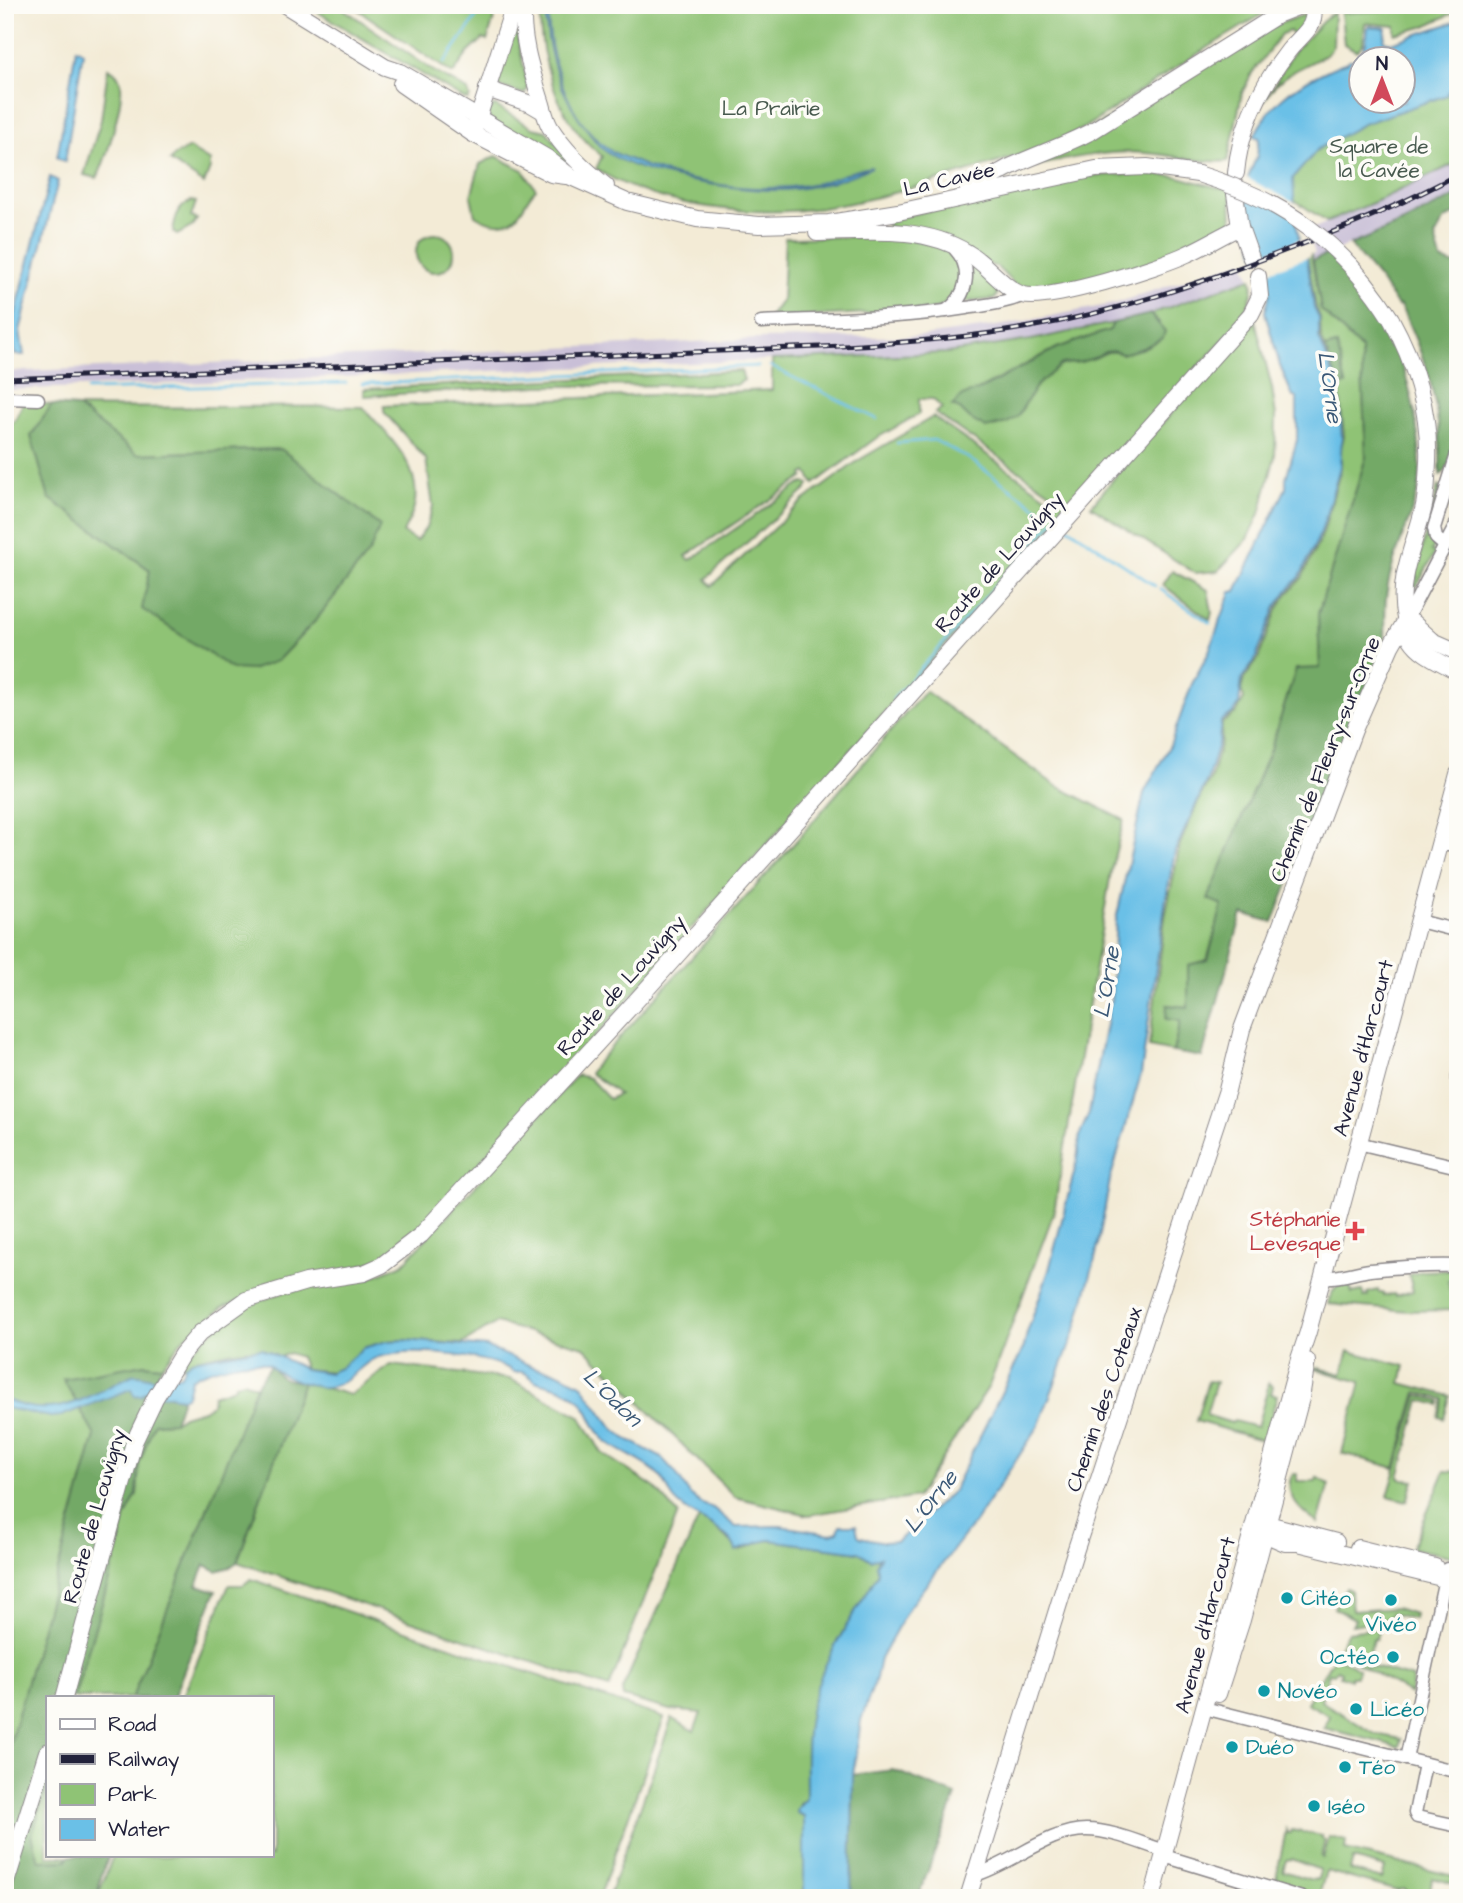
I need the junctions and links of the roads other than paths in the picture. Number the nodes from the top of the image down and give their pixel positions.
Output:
1 (285, 5) edge
2 (514, 5) edge
3 (523, 5) edge
4 (1302, 5) edge
5 (1312, 5) edge
6 (384, 67) junction
7 (487, 89) junction
8 (543, 111) junction
9 (478, 118) junction
10 (473, 134) junction
11 (547, 158) junction
12 (1236, 173) dead end
13 (571, 177) junction
14 (1235, 194) dead end
15 (627, 202) junction
16 (873, 216) junction
17 (759, 225) junction
18 (1240, 227) junction
19 (949, 243) junction
20 (1251, 258) dead end
21 (1258, 276) dead end
22 (1024, 295) junction
23 (945, 311) junction
24 (761, 323) dead end
25 (9, 398) edge
26 (33, 398) dead end
27 (1458, 452) edge
28 (1458, 521) edge
29 (1444, 545) junction
30 (1406, 620) junction
31 (1409, 637) junction
32 (1458, 652) edge
33 (1458, 663) edge
34 (1458, 672) edge
35 (1458, 775) edge
36 (1440, 845) junction
37 (1458, 845) edge
38 (1285, 915) joint
39 (1419, 921) junction
40 (1458, 931) edge
41 (1458, 1075) edge
42 (1458, 1096) edge
43 (1359, 1143) junction
44 (1458, 1167) edge
45 (1458, 1266) edge
46 (1322, 1277) junction
47 (1260, 1527) junction
48 (1452, 1576) edge
49 (65, 1696) edge
50 (1212, 1710) junction
51 (1199, 1731) junction
52 (46, 1755) edge
53 (1406, 1759) junction
54 (1425, 1764) junction
55 (1458, 1772) edge
56 (1458, 1826) edge
57 (1165, 1853) junction
58 (975, 1875) junction
59 (5, 1886) edge
60 (968, 1898) edge
61 (1152, 1898) edge
62 (1302, 1898) edge

1 - 6 main road
2 - 7 main road
3 - 8 main road
4 - 16 main road
5 - 12 main road
6 - 9 main road
6 - 10 main road
7 - 8 main road
7 - 9 main road
8 - 15 main road
9 - 10 main road
9 - 11 main road
10 - 11 main road
10 - 13 main road
11 - 13 main road
13 - 15 main road
14 - 18 main road
15 - 17 main road
16 - 17 main road
16 - 30 main road, La Cavée, bridge
17 - 19 main road
18 - 20 main road
18 - 22 main road
19 - 22 main road
19 - 23 street
21 - 49 main road, Route de Louvigny
22 - 23 street
23 - 24 street
25 - 26 street
27 - 29 street
28 - 29 street
29 - 30 street
30 - 31 main road, La Cavée
30 - 32 main road
30 - 38 main road, Chemin de Fleury-sur-Orne
31 - 33 main road
31 - 34 main road
35 - 36 main road, Avenue d'Harcourt
36 - 37 street
36 - 39 main road, Avenue d'Harcourt
38 - 58 main road, Chemin des Coteaux
39 - 40 street
39 - 43 main road, Avenue d'Harcourt
41 - 42 street
43 - 44 street
43 - 46 main road, Avenue d'Harcourt
45 - 46 street
46 - 47 main road, Avenue d'Harcourt
47 - 48 main road
47 - 50 main road, Avenue d'Harcourt
47 - 51 main road, Avenue d'Harcourt
48 - 53 street
50 - 51 main road, Avenue d'Harcourt
50 - 53 street
51 - 57 main road
52 - 59 main road
53 - 54 street
54 - 55 street
54 - 56 street
57 - 58 street
57 - 61 main road
57 - 62 street
58 - 60 main road, Chemin des Coteaux

